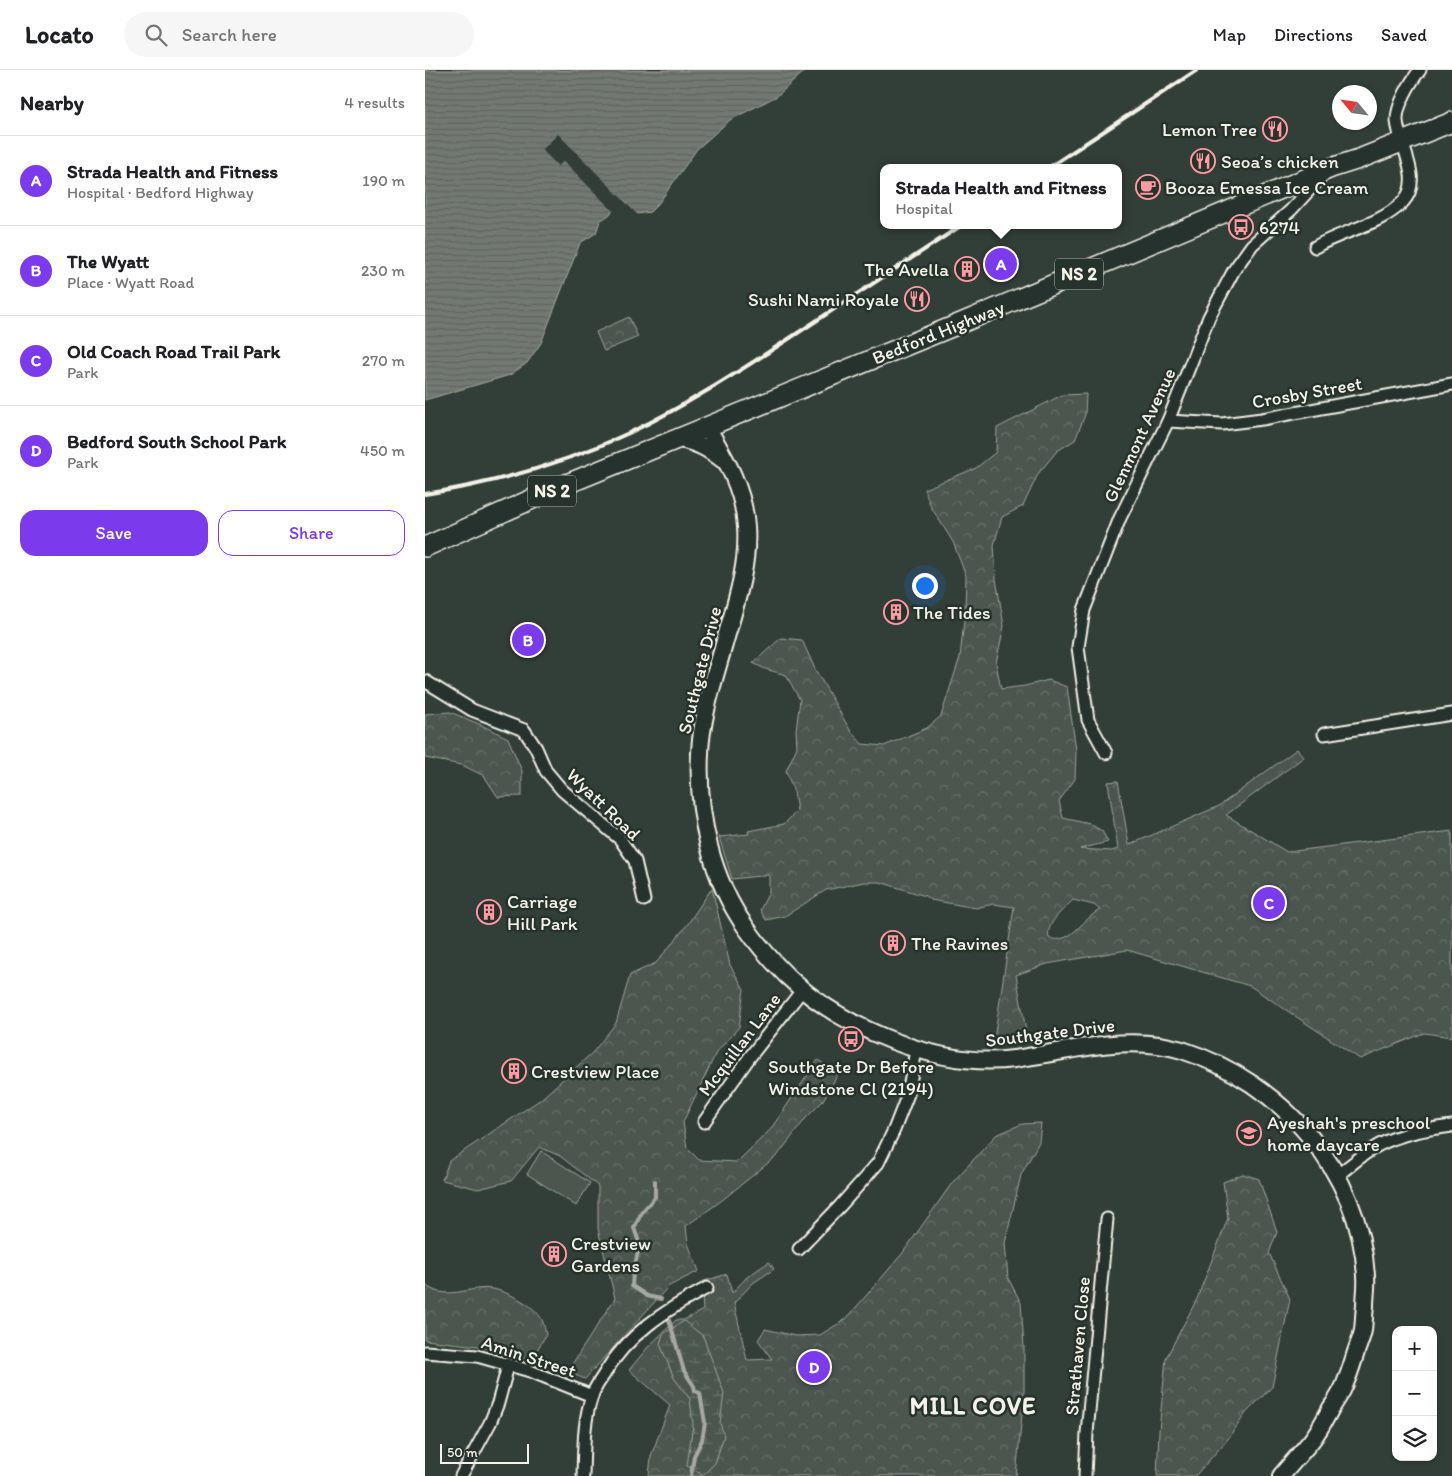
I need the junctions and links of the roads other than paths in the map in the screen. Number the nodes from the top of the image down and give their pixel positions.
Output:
1 (1421, 70) edge
2 (1452, 122) edge
3 (1402, 141) junction
4 (1331, 168) junction
5 (1315, 247) dead end
6 (1452, 384) edge
7 (1168, 421) junction
8 (707, 427) junction
9 (680, 439) junction
10 (730, 467) junction
11 (425, 547) edge
12 (425, 682) edge
13 (1452, 714) edge
14 (1325, 734) dead end
15 (1106, 753) dead end
16 (644, 900) dead end
17 (803, 989) junction
18 (917, 1050) junction
19 (704, 1122) dead end
20 (1452, 1126) edge
21 (1338, 1176) junction
22 (1107, 1220) dead end
23 (799, 1249) dead end
24 (707, 1288) dead end
25 (425, 1352) edge
26 (508, 1366) junction
27 (592, 1396) junction
28 (461, 1476) edge
29 (583, 1476) edge
30 (1085, 1476) edge
31 (1281, 1476) edge

1 - 3 street
2 - 3 main road, Bedford Highway / NS 2
3 - 4 main road, Bedford Highway / NS 2
3 - 5 street
4 - 7 street, Glenmont Avenue
4 - 8 main road, Bedford Highway / NS 2
6 - 7 street, Crosby Street
7 - 15 street, Glenmont Avenue
8 - 9 main road, Bedford Highway / NS 2
8 - 10 street, Southgate Drive
9 - 10 street
9 - 11 main road, Bedford Highway / NS 2
10 - 17 street, Southgate Drive
12 - 16 street, Wyatt Road
13 - 14 street
17 - 18 street, Southgate Drive
17 - 19 street, Mcquillan Lane
18 - 21 street, Southgate Drive
18 - 23 street
20 - 21 street
21 - 31 street, Southgate Drive
22 - 30 street, Strathaven Close
24 - 27 street
25 - 26 street, Amin Street
26 - 27 street, Amin Street
26 - 28 street
27 - 29 street

